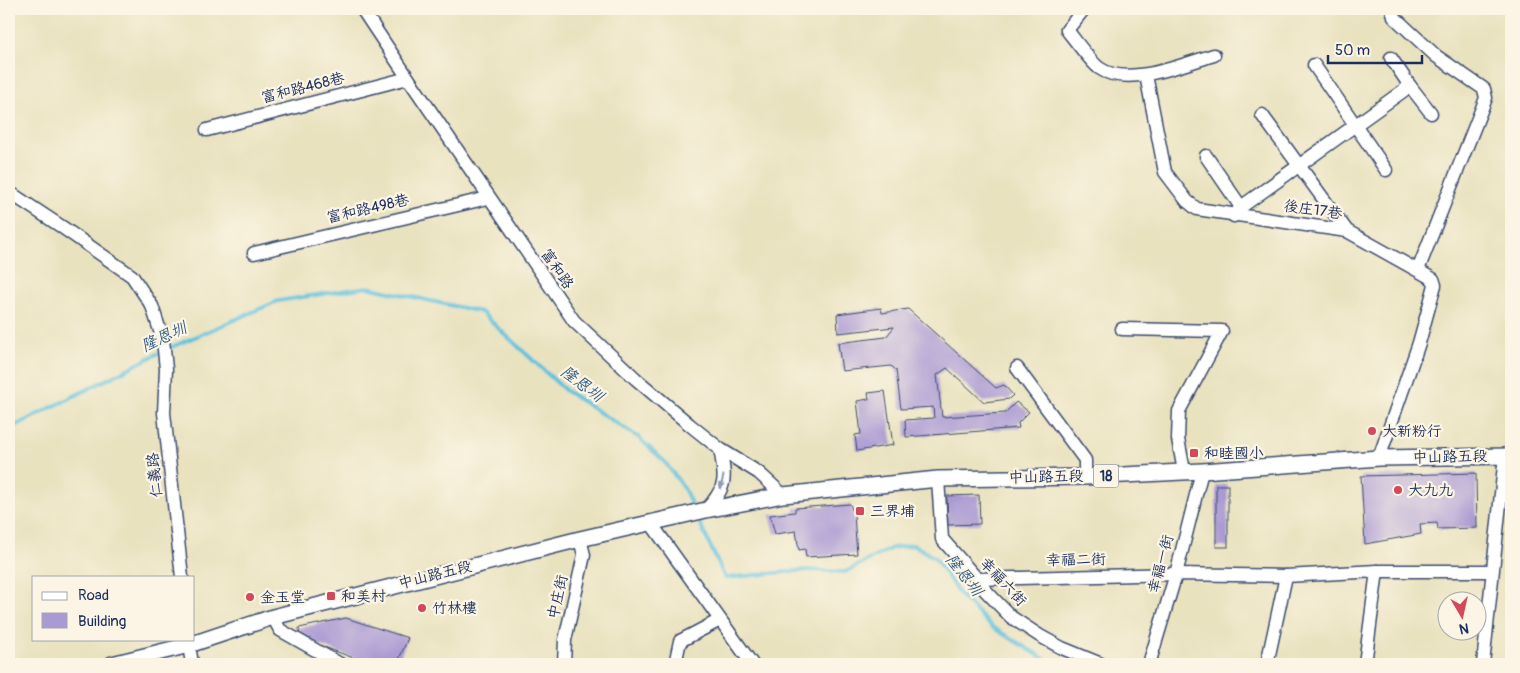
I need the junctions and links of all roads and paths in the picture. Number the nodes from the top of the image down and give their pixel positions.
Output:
1 (362, 9) edge
2 (1084, 9) edge
3 (1392, 9) edge
4 (1214, 55) dead end
5 (1391, 58) dead end
6 (1314, 65) dead end
7 (1146, 75) junction
8 (408, 78) junction
9 (1410, 86) junction
10 (1431, 113) dead end
11 (1262, 115) dead end
12 (1355, 125) junction
13 (206, 130) dead end
14 (1206, 156) dead end
15 (1298, 166) junction
16 (1386, 170) dead end
17 (9, 192) edge
18 (488, 198) junction
19 (1237, 211) junction
20 (1346, 231) junction
21 (254, 252) dead end
22 (1418, 270) junction
23 (1122, 329) dead end
24 (1017, 368) dead end
25 (720, 449) junction
26 (1508, 456) edge
27 (1379, 458) junction
28 (1184, 471) junction
29 (1202, 471) junction
30 (1085, 477) junction
31 (938, 479) junction
32 (783, 496) junction
33 (704, 510) junction
34 (650, 522) junction
35 (580, 539) junction
36 (1377, 571) junction
37 (1492, 571) junction
38 (1176, 574) junction
39 (182, 576) edge
40 (1286, 576) junction
41 (977, 579) junction
42 (273, 617) junction
43 (720, 620) junction
44 (195, 640) edge
45 (188, 642) edge
46 (112, 664) edge
47 (192, 664) edge
48 (340, 664) edge
49 (564, 664) edge
50 (675, 664) edge
51 (752, 664) edge
52 (1101, 664) edge
53 (1149, 664) edge
54 (1267, 664) edge
55 (1365, 664) edge
56 (1482, 664) edge

1 - 8 street, 富和路
2 - 7 street
3 - 22 street
4 - 7 street
5 - 9 street
6 - 12 street
7 - 19 street, 後庄17巷
8 - 13 street, 富和路468巷
8 - 18 street, 富和路
9 - 10 street
9 - 12 street
11 - 15 street
12 - 15 street
12 - 16 street
14 - 19 street
15 - 19 street
15 - 20 street
17 - 39 street, 仁義路
18 - 21 street, 富和路498巷
18 - 25 street, 富和路
19 - 20 street, 後庄17巷
20 - 22 street, 後庄17巷
22 - 27 street, 後庄17巷
23 - 28 street
24 - 30 street
25 - 32 street, 富和路
25 -> 33 street
26 - 27 main road, 中山路五段 / 18
26 - 37 street
27 - 29 main road, 中山路五段 / 18
28 - 29 main road, 中山路五段 / 18
28 - 30 main road, 中山路五段 / 18
29 - 38 street, 幸福一街
30 - 31 main road, 中山路五段 / 18
31 - 32 main road, 中山路五段 / 18
31 - 41 street, 幸福六街
32 - 33 main road, 中山路五段 / 18
33 - 34 main road, 中山路五段 / 18
34 - 35 main road, 中山路五段 / 18
34 - 43 street
35 - 42 main road, 中山路五段 / 18
35 - 49 street, 中庄街
36 - 37 street, 幸福二街
36 - 40 street, 幸福二街
36 - 55 street
37 - 56 street
38 - 40 street, 幸福二街
38 - 41 street, 幸福二街
38 - 53 street, 幸福一街
40 - 54 street
41 - 52 street, 幸福六街
42 - 44 main road, 中山路五段 / 18
42 - 48 street
43 - 50 street
43 - 51 street
45 - 46 main road, 中山路五段 / 18
45 - 47 street

